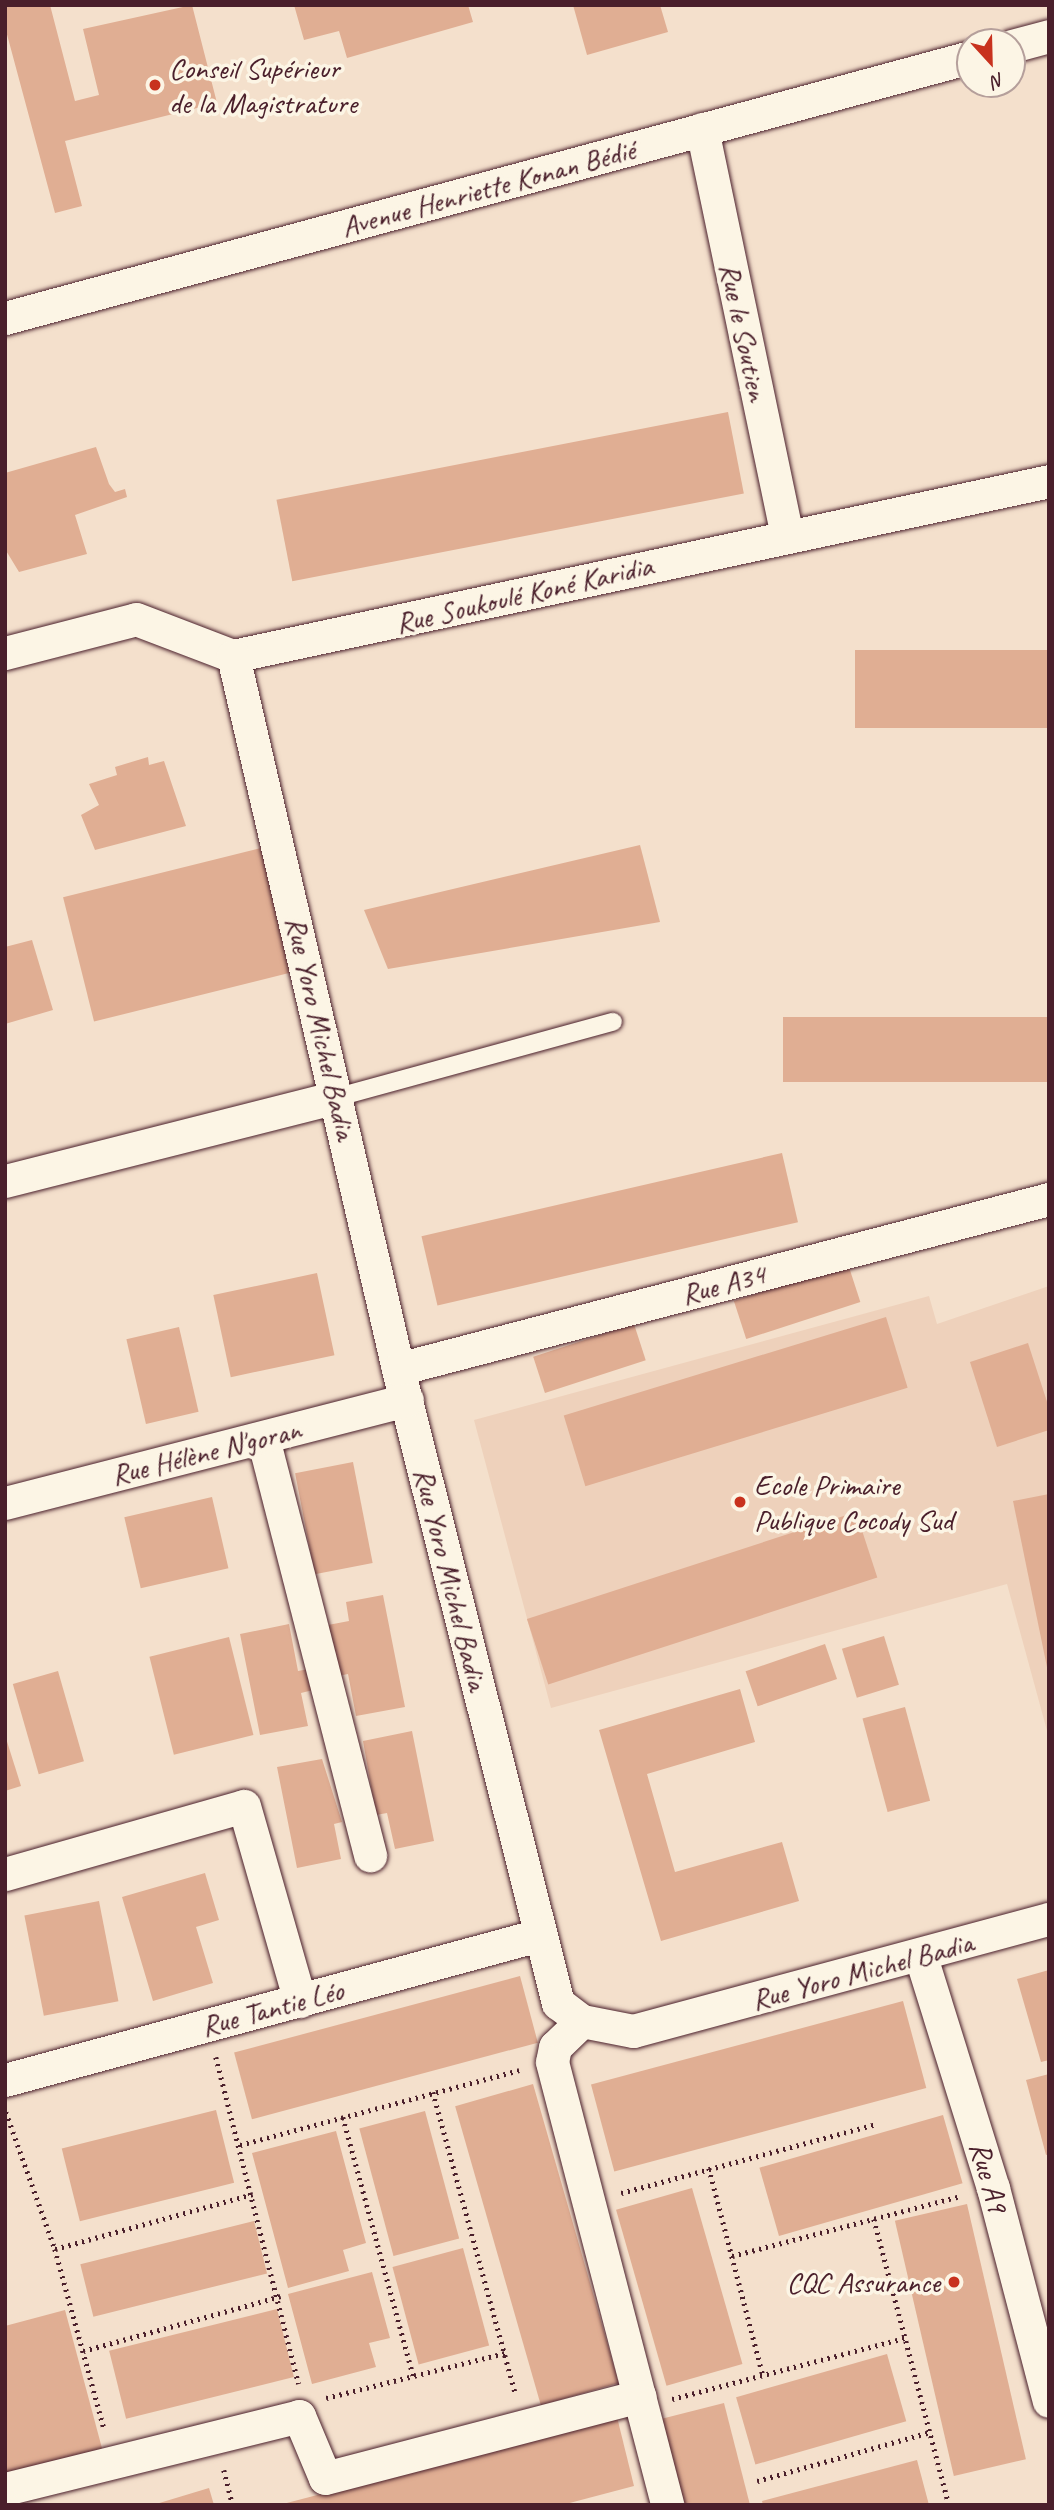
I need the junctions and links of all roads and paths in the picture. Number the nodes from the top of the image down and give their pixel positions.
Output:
1 (1049, 36) edge
2 (1026, 42) edge
3 (956, 61) edge
4 (702, 130) junction
5 (5, 318) edge
6 (1049, 481) edge
7 (787, 535) junction
8 (5, 653) edge
9 (233, 656) junction
10 (613, 1022) dead end
11 (338, 1097) junction
12 (5, 1181) edge
13 (1049, 1199) edge
14 (402, 1384) junction
15 (263, 1438) junction
16 (5, 1503) edge
17 (370, 1855) dead end
18 (5, 1874) edge
19 (1049, 1919) edge
20 (539, 1935) junction
21 (921, 1956) junction
22 (300, 2001) junction
23 (582, 2021) junction
24 (207, 2026) junction
25 (552, 2063) junction
26 (5, 2080) edge
27 (433, 2092) junction
28 (5, 2109) edge
29 (342, 2117) junction
30 (877, 2124) dead end
31 (240, 2145) junction
32 (709, 2168) junction
33 (993, 2188) junction
34 (253, 2194) junction
35 (589, 2202) junction
36 (874, 2219) junction
37 (55, 2249) junction
38 (732, 2256) junction
39 (281, 2296) junction
40 (905, 2338) junction
41 (83, 2351) junction
42 (505, 2353) junction
43 (763, 2375) junction
44 (414, 2378) junction
45 (640, 2401) junction
46 (1049, 2401) edge
47 (301, 2409) junction
48 (525, 2426) junction
49 (930, 2432) junction
50 (114, 2463) junction
51 (757, 2481) dead end
52 (5, 2489) edge
53 (667, 2505) edge
54 (949, 2505) edge

1 - 2 street
3 - 4 street, Avenue Henriette Konan Bédié
4 - 5 street, Avenue Henriette Konan Bédié
4 - 7 street, Rue le Soutien
6 - 7 street, Rue Soukoulé Koné Karidia
7 - 9 street, Rue Soukoulé Koné Karidia
8 - 9 street
9 - 11 street, Rue Yoro Michel Badia
10 - 11 lane
11 - 12 street
11 - 14 street, Rue Yoro Michel Badia
13 - 14 street, Rue A34
14 - 15 street, Rue Hélène N'goran
14 - 20 street, Rue Yoro Michel Badia
15 - 16 street, Rue Hélène N'goran
15 - 17 street
18 - 22 street
19 - 21 street, Rue Yoro Michel Badia
20 - 22 street, Rue Tantie Léo
20 - 23 street, Rue Yoro Michel Badia
21 - 23 street, Rue Yoro Michel Badia
21 - 33 street, Rue A9
22 - 24 street, Rue Tantie Léo
23 - 25 street
24 - 26 street, Rue Tantie Léo
24 - 31 path
25 - 27 path
25 - 35 street
27 - 29 path
27 - 42 path
28 - 37 path
29 - 31 path
29 - 44 path
30 - 32 path
31 - 34 path
32 - 35 path
32 - 38 path
33 - 36 path
33 - 46 street, Rue A9
34 - 37 path
34 - 39 path
35 - 45 street
36 - 38 path
36 - 40 path
37 - 41 path
38 - 43 path
39 - 41 path
39 - 47 path
40 - 43 path
40 - 49 path
41 - 50 path
42 - 44 path
42 - 48 path
43 - 45 path
44 - 47 path
45 - 48 street
45 - 53 street
47 - 48 street
47 - 50 street
49 - 51 path
49 - 54 path
50 - 52 street

